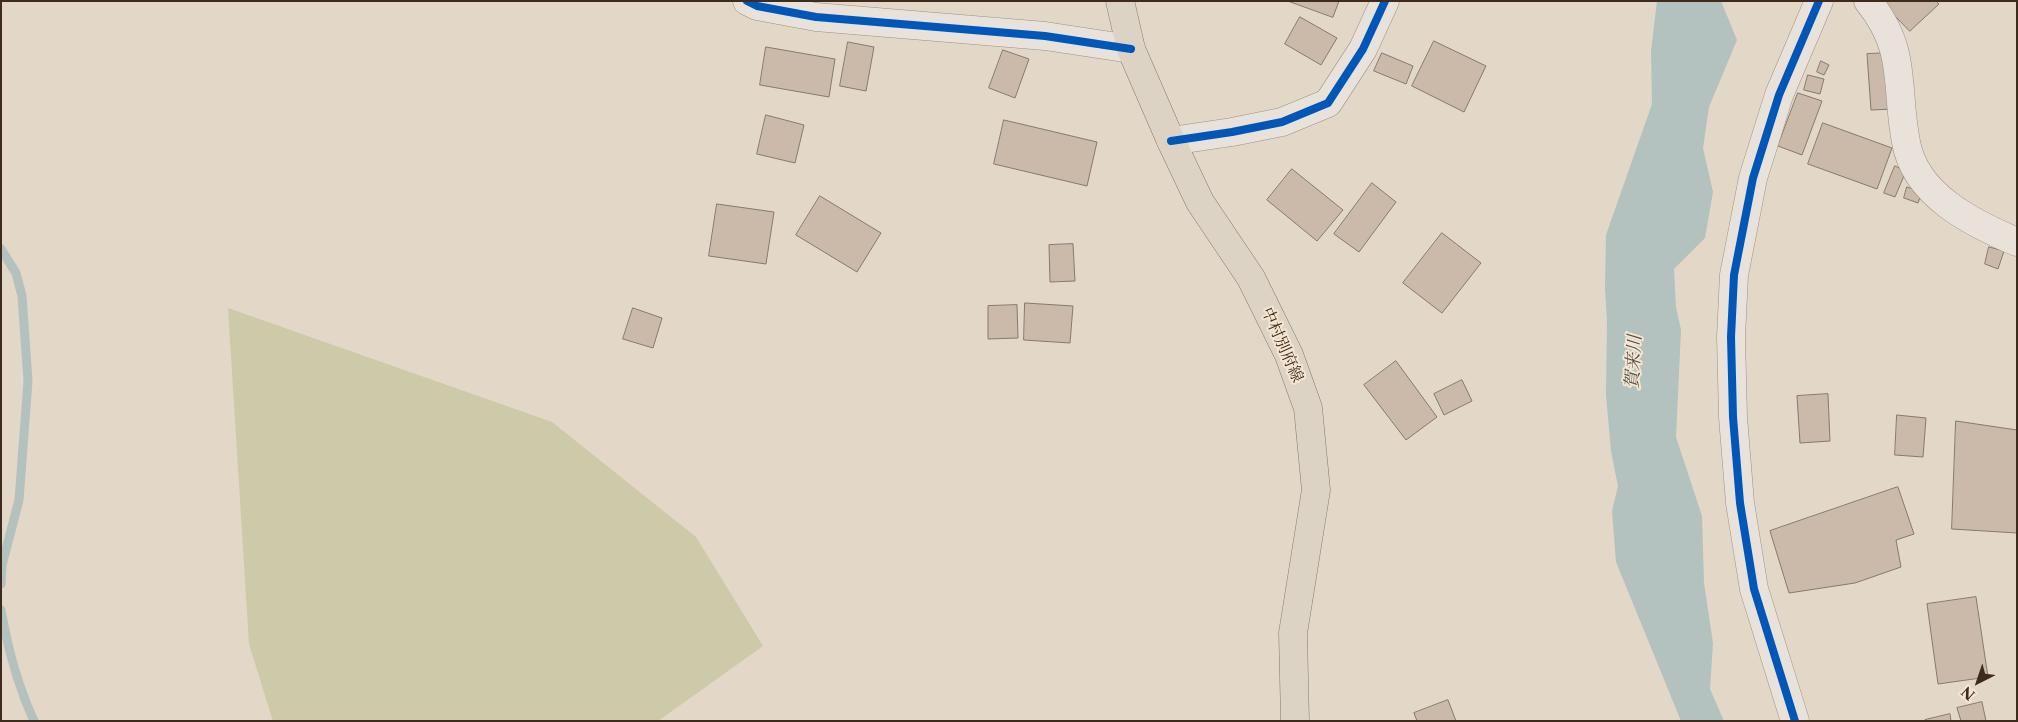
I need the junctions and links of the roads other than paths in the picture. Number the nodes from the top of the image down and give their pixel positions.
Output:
1 (747, 1) edge
2 (1120, 1) edge
3 (1385, 1) edge
4 (1819, 1) edge
5 (1868, 1) edge
6 (1130, 50) junction
7 (1170, 141) junction
8 (2017, 242) edge
9 (1295, 721) edge
10 (1795, 721) edge

1 - 6 street
2 - 6 main road, 中村別府線
3 - 7 street
4 - 10 street
5 - 8 street
6 - 7 main road, 中村別府線
7 - 9 main road, 中村別府線

